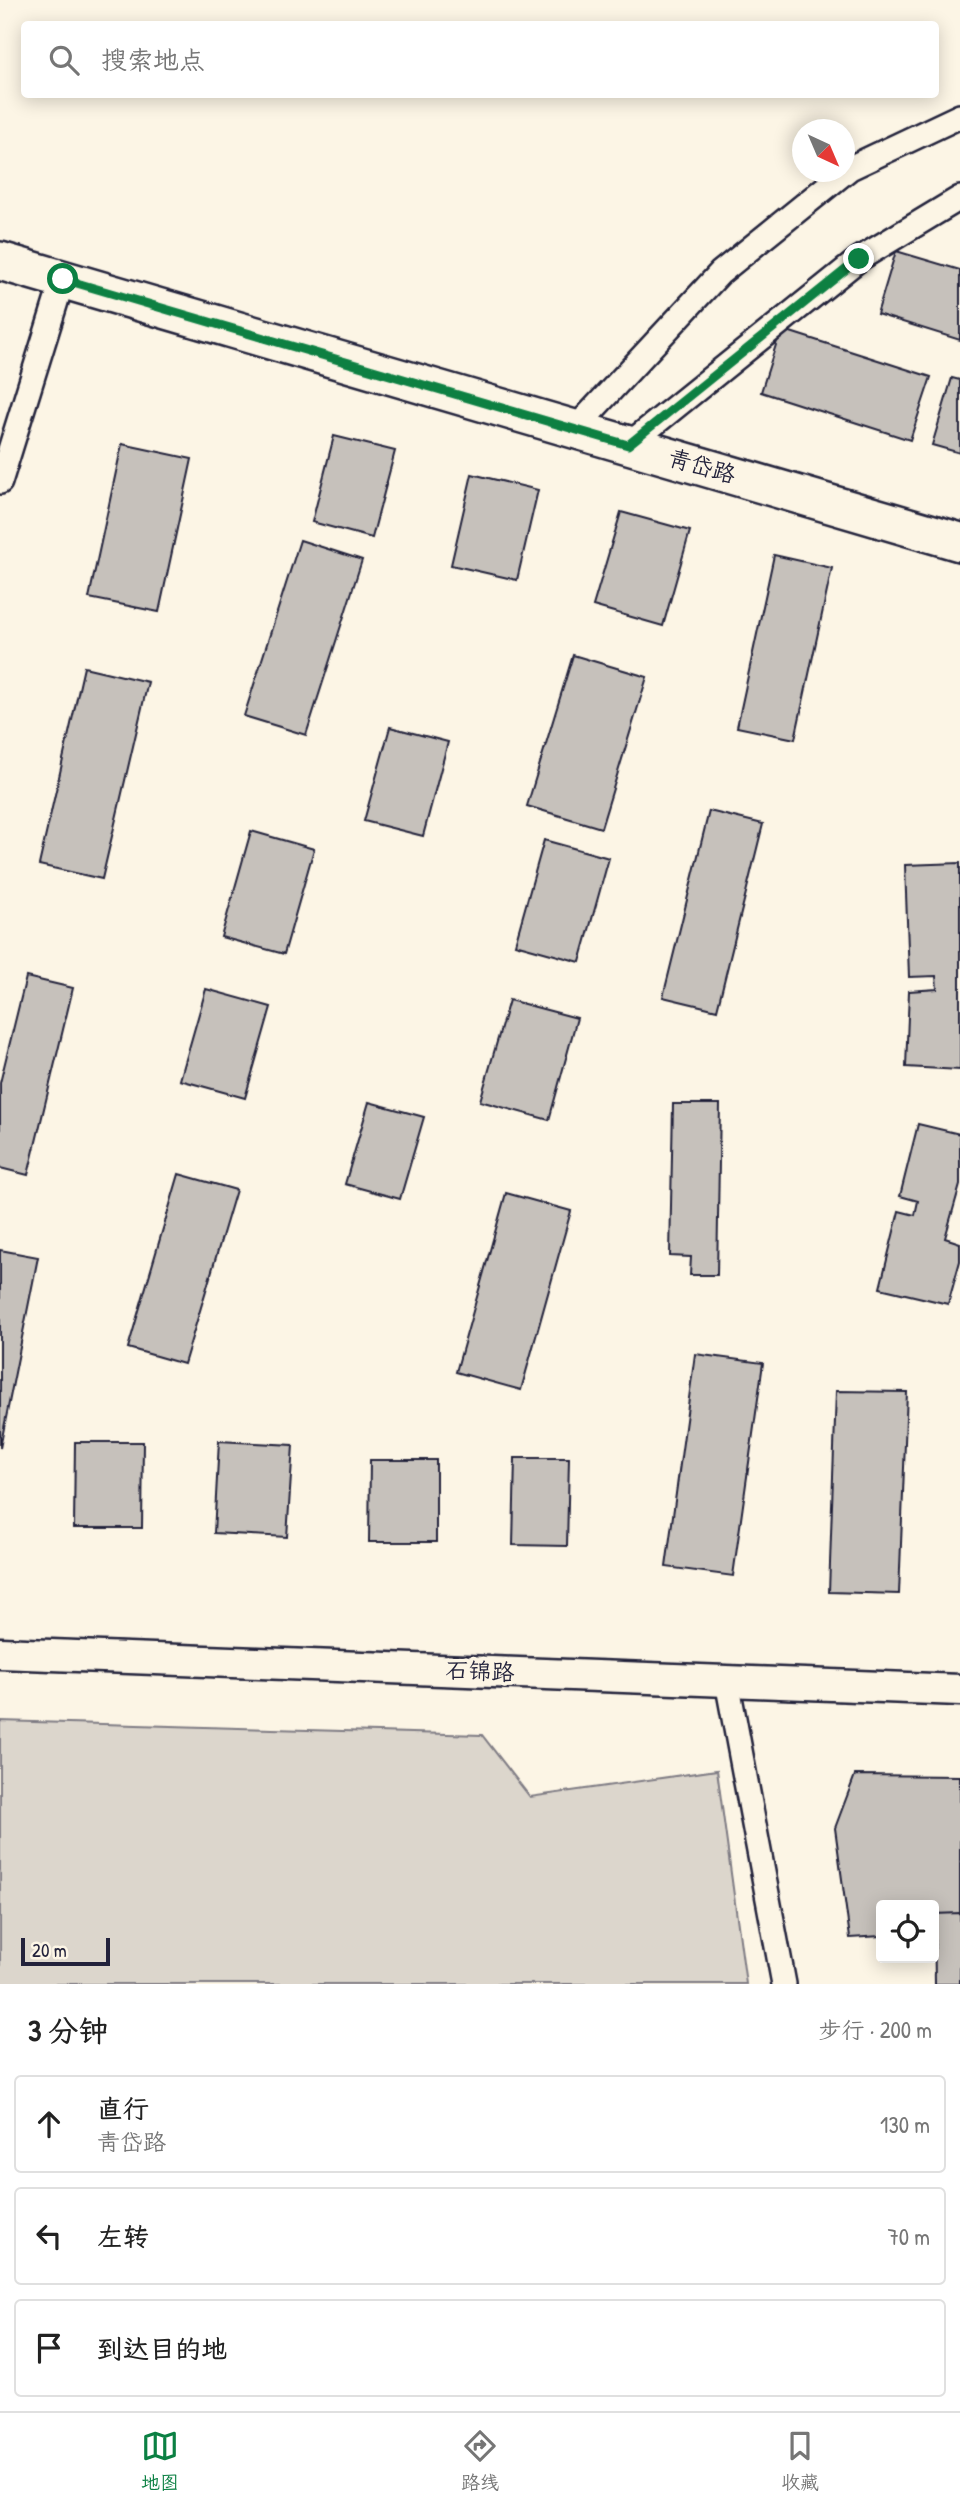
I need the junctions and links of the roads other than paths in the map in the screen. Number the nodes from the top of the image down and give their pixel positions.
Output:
1 (960, 116) edge
2 (960, 198) edge
3 (0, 261) edge
4 (63, 279) junction
5 (575, 429) junction
6 (628, 445) junction
7 (0, 482) edge
8 (960, 542) edge
9 (0, 1653) edge
10 (727, 1681) junction
11 (960, 1690) edge
12 (784, 1984) edge

1 - 5 street
2 - 6 street
3 - 4 main road, 青岱路
4 - 5 main road, 青岱路
4 - 7 street
5 - 6 main road, 青岱路
6 - 8 main road, 青岱路
9 - 10 street, 石锦路
10 - 11 street, 石锦路
10 - 12 street

